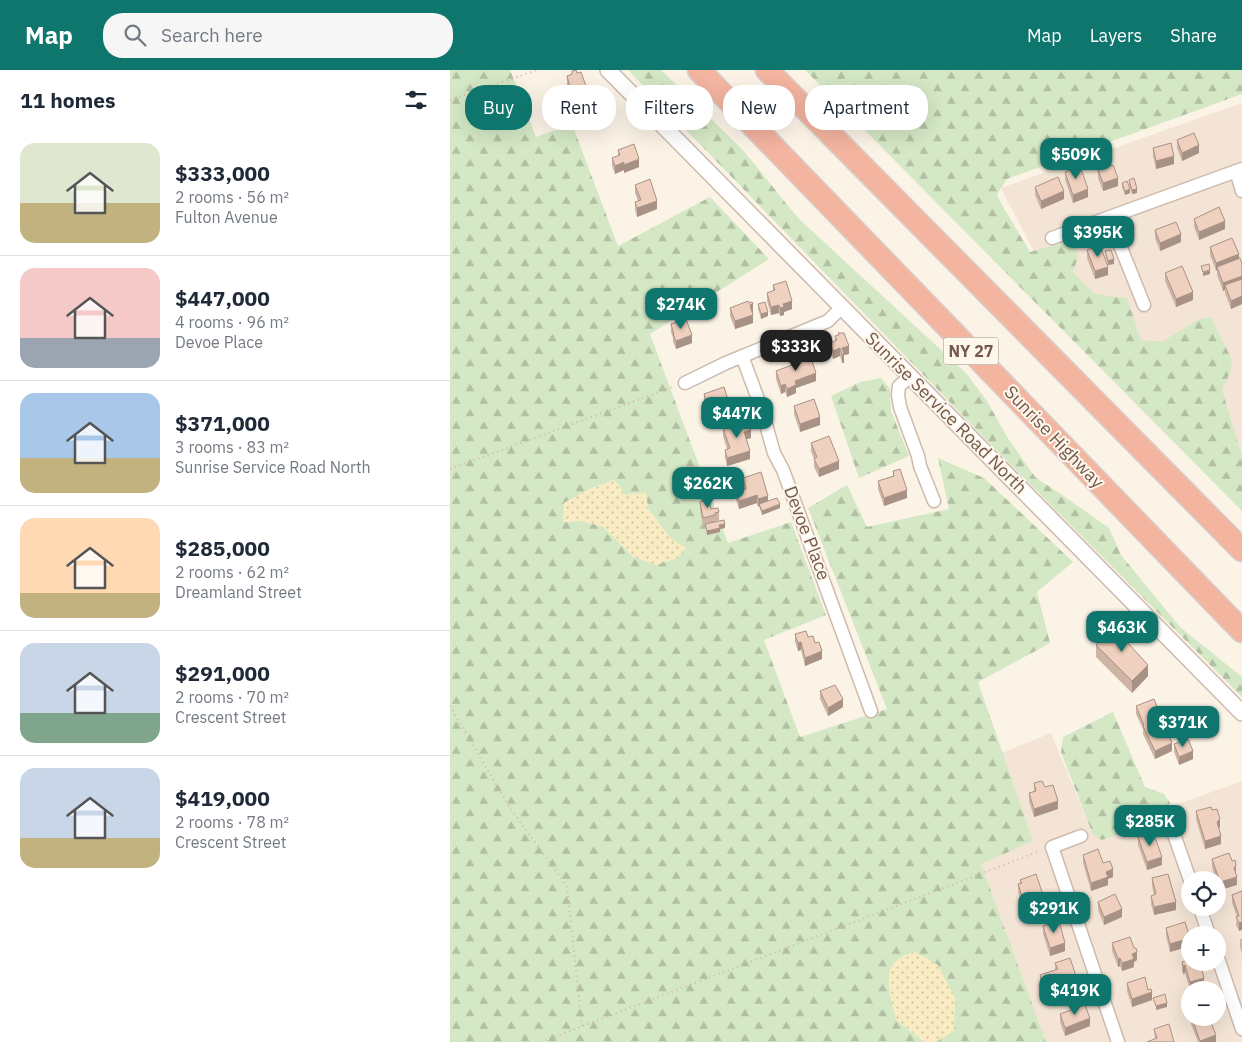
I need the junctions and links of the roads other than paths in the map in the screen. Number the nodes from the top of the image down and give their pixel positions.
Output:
1 (608, 70) edge
2 (699, 70) edge
3 (767, 70) edge
4 (1239, 170) edge
5 (1242, 191) edge
6 (1109, 218) junction
7 (1052, 238) dead end
8 (1144, 305) dead end
9 (842, 307) junction
10 (742, 356) junction
11 (910, 376) junction
12 (685, 383) road end
13 (934, 501) dead end
14 (1242, 550) edge
15 (1242, 631) edge
16 (871, 711) dead end
17 (1242, 713) edge
18 (1170, 823) dead end
19 (1081, 836) dead end
20 (1187, 871) edge
21 (1222, 971) edge
22 (1242, 1029) edge
23 (1118, 1042) edge

1 - 9 street, Sunrise Service Road North
2 - 15 highway, Sunrise Highway / NY 27
3 - 14 highway, NY 27
4 - 5 street
4 - 6 street
6 - 7 street
6 - 8 street
9 - 10 street
9 - 11 street, Sunrise Service Road North
10 - 12 street
10 - 16 street, Devoe Place
11 - 13 street
11 - 17 street, Sunrise Service Road North
18 - 20 street
19 - 23 street
21 - 22 street

